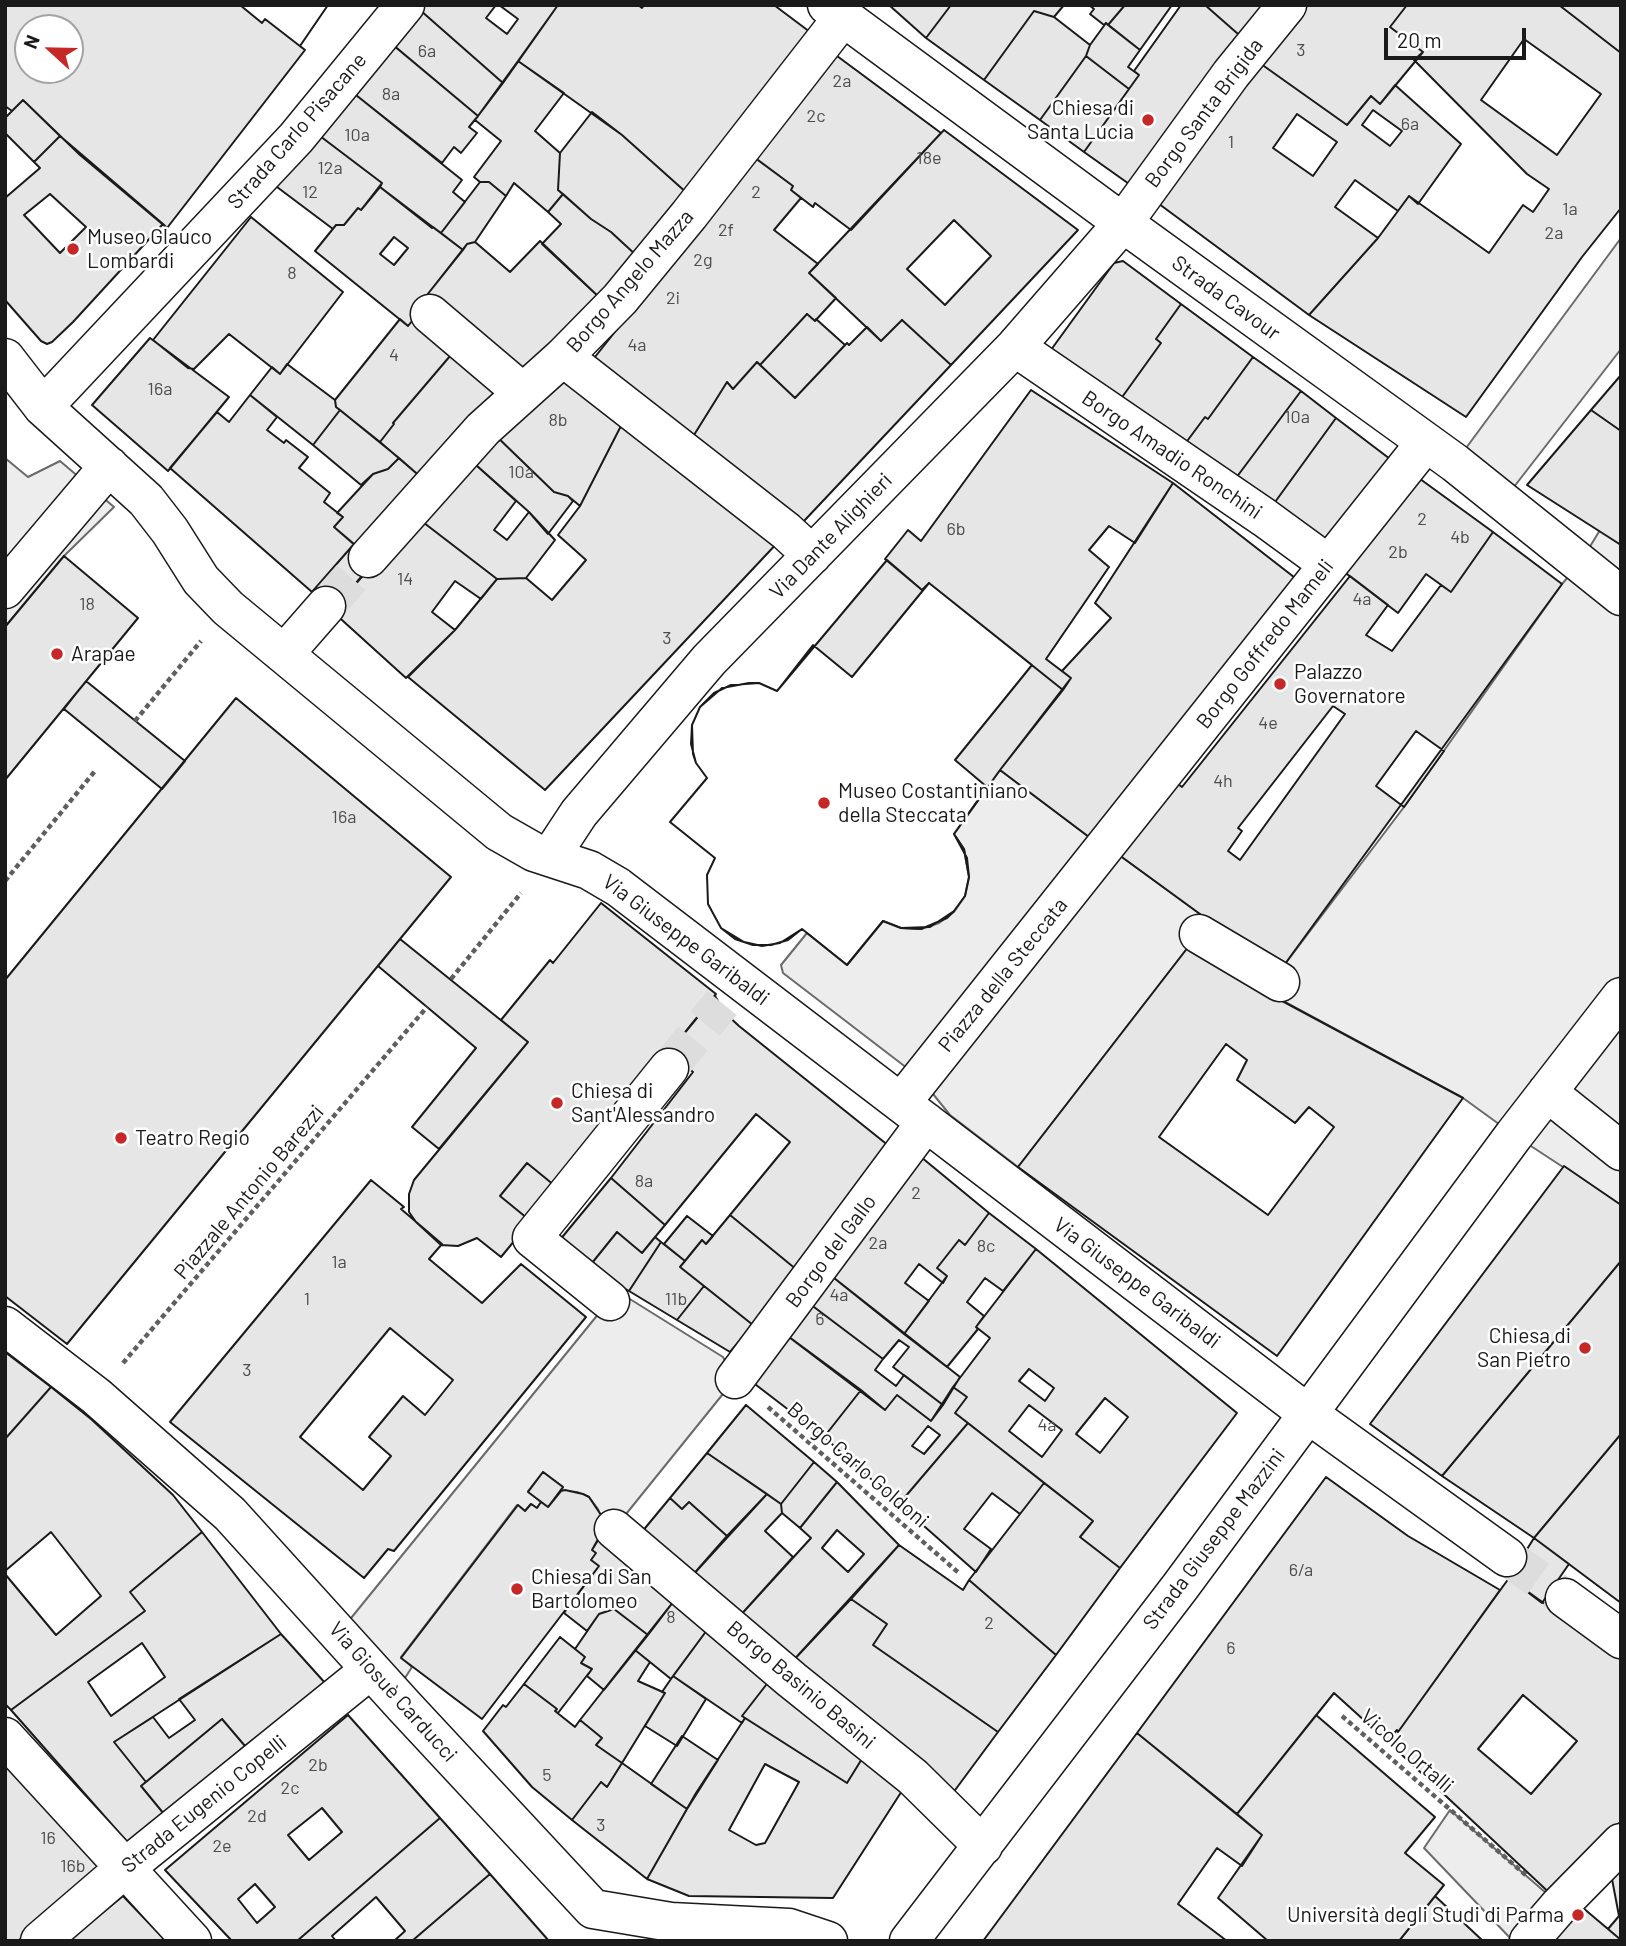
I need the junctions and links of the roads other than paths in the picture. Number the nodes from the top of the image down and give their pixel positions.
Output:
1 (405, 5) edge
2 (1287, 5) edge
3 (835, 11) edge
4 (1123, 223) junction
5 (430, 314) dead end
6 (1015, 347) junction
7 (563, 357) junction
8 (5, 358) edge
9 (522, 392) junction
10 (43, 407) junction
11 (1426, 442) junction
12 (109, 466) junction
13 (812, 555) junction
14 (368, 558) tunnel mouth
15 (1328, 564) junction
16 (5, 589) edge
17 (1621, 596) edge
18 (326, 606) tunnel mouth
19 (284, 654) junction
20 (1105, 847) joint
21 (550, 857) junction
22 (1199, 934) dead end
23 (1280, 982) dead end
24 (1621, 997) edge
25 (670, 1068) tunnel mouth
26 (1547, 1092) junction
27 (914, 1113) junction
28 (1621, 1151) edge
29 (610, 1301) dead end
30 (5, 1326) edge
31 (736, 1379) road end
32 (1307, 1413) junction
33 (614, 1529) dead end
34 (1507, 1557) tunnel mouth
35 (1565, 1598) tunnel mouth
36 (1621, 1639) edge
37 (370, 1670) junction
38 (5, 1737) edge
39 (1621, 1843) edge
40 (982, 1846) junction
41 (125, 1868) junction
42 (40, 1941) edge
43 (192, 1941) edge
44 (828, 1941) edge
45 (909, 1941) edge
46 (1529, 1941) edge

1 - 10 street, Strada Carlo Pisacane
2 - 4 street, Borgo Santa Brigida
3 - 4 street, Strada Cavour
3 - 7 street, Borgo Angelo Mazza
4 - 6 street, Via Dante Alighieri
4 - 11 street, Strada Cavour
5 - 9 street
6 - 13 street, Via Dante Alighieri
6 - 15 street, Borgo Amadio Ronchini
7 - 9 street, Borgo Angelo Mazza
7 - 13 street
8 - 10 street, Via Giuseppe Garibaldi
9 - 14 street, Borgo Angelo Mazza
10 - 12 street, Via Giuseppe Garibaldi
11 - 15 street, Borgo Goffredo Mameli
11 - 17 street, Strada Cavour
12 - 16 street
12 - 19 street, Via Giuseppe Garibaldi
13 - 21 street, Via Dante Alighieri
15 - 20 street, Borgo Goffredo Mameli
18 - 19 street
19 - 21 street, Via Giuseppe Garibaldi
20 - 27 street, Piazza della Steccata
21 - 27 street, Via Giuseppe Garibaldi
22 - 23 street
24 - 26 street, Strada Giuseppe Mazzini
25 - 29 street
26 - 28 street
26 - 32 street, Strada Giuseppe Mazzini
27 - 31 street, Borgo del Gallo
27 - 32 street, Via Giuseppe Garibaldi
30 - 37 street, Via Giosuè Carducci
32 - 34 street, Via Giuseppe Garibaldi
32 - 40 street, Strada Giuseppe Mazzini
33 - 40 street, Borgo Basinio Basini
35 - 36 street
37 - 41 street, Strada Eugenio Copelli
37 - 44 street, Via Giosuè Carducci
38 - 41 street
39 - 46 street
40 - 45 street, Strada Giuseppe Mazzini
41 - 42 street, Strada Eugenio Copelli
41 - 43 street

